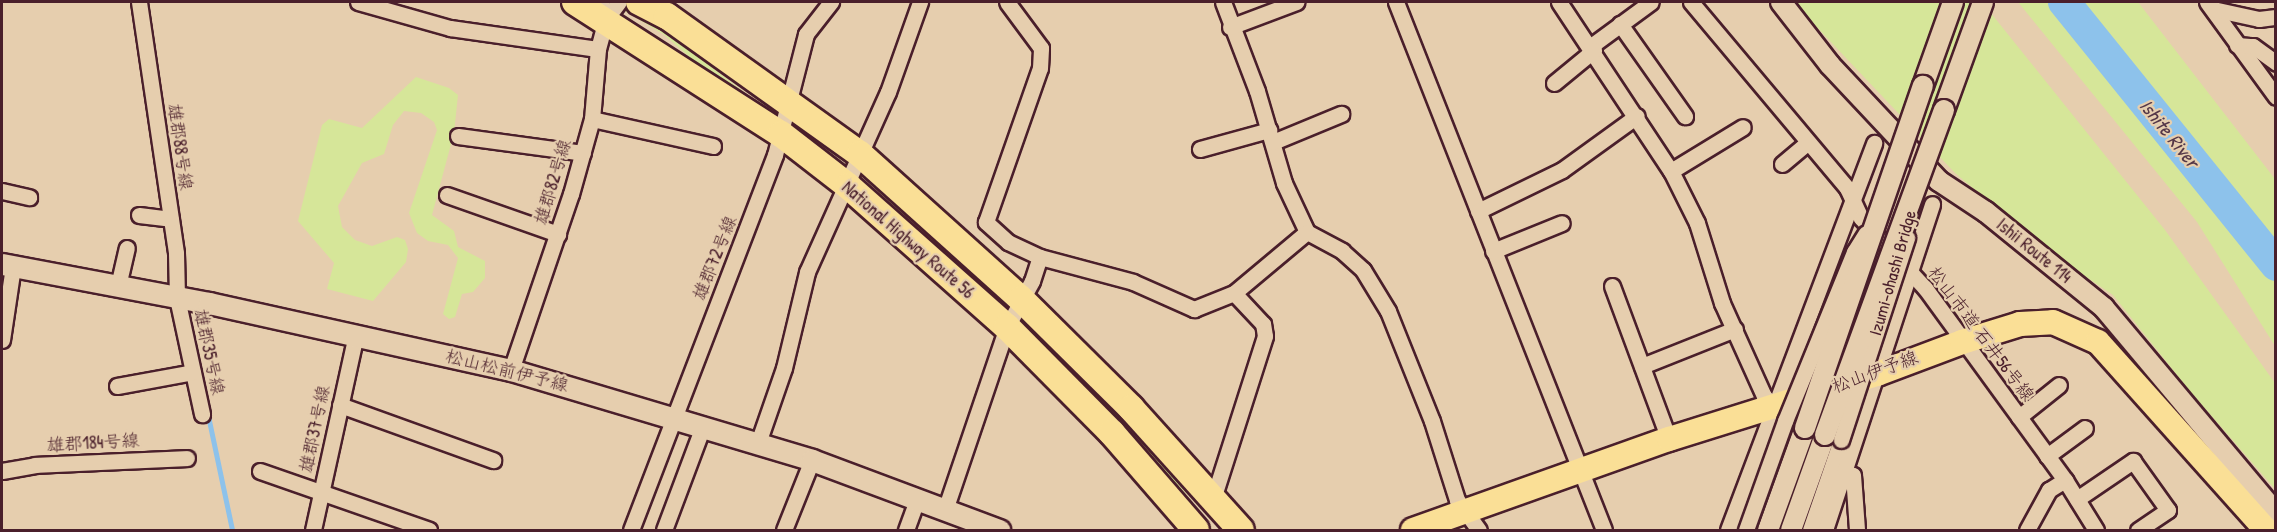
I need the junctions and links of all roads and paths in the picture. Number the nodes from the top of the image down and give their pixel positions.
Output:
1 (140, 2) edge
2 (358, 2) edge
3 (575, 2) edge
4 (639, 2) edge
5 (831, 2) edge
6 (920, 2) edge
7 (1007, 2) edge
8 (1222, 2) edge
9 (1296, 2) edge
10 (1396, 2) edge
11 (1559, 2) edge
12 (1651, 2) edge
13 (1691, 2) edge
14 (1781, 2) edge
15 (1953, 2) edge
16 (1983, 2) edge
17 (2210, 5) edge
18 (609, 7) edge
19 (2276, 17) edge
20 (1620, 24) junction
21 (1230, 27) junction
22 (2237, 45) junction
23 (1593, 48) junction
24 (598, 49) junction
25 (2276, 63) edge
26 (1554, 83) dead end
27 (2276, 97) edge
28 (789, 102) junction
29 (1341, 114) dead end
30 (1637, 116) junction
31 (1685, 116) dead end
32 (592, 119) junction
33 (1743, 127) dead end
34 (781, 134) junction
35 (458, 136) dead end
36 (1271, 136) junction
37 (1808, 143) junction
38 (1874, 143) dead end
39 (714, 146) dead end
40 (1200, 149) dead end
41 (583, 153) junction
42 (860, 154) junction
43 (1782, 164) dead end
44 (1671, 171) junction
45 (848, 186) junction
46 (1917, 186) junction
47 (2, 191) edge
48 (447, 195) dead end
49 (29, 197) dead end
50 (1854, 197) junction
51 (1932, 204) dead end
52 (1880, 210) junction
53 (1478, 212) junction
54 (139, 215) dead end
55 (171, 219) junction
56 (1562, 223) dead end
57 (1307, 232) junction
58 (558, 234) junction
59 (127, 248) dead end
60 (1493, 251) junction
61 (1040, 257) junction
62 (7, 265) edge
63 (1909, 272) junction
64 (118, 286) junction
65 (1612, 286) dead end
66 (1234, 293) junction
67 (177, 298) junction
68 (1021, 299) junction
69 (1008, 327) junction
70 (1735, 329) junction
71 (356, 335) junction
72 (2, 340) edge
73 (1962, 342) junction
74 (1642, 366) junction
75 (511, 370) junction
76 (193, 372) junction
77 (1877, 374) junction
78 (2059, 385) dead end
79 (117, 386) dead end
80 (340, 405) junction
81 (1773, 406) junction
82 (202, 414) dead end
83 (674, 417) junction
84 (2019, 417) junction
85 (703, 426) junction
86 (2085, 428) dead end
87 (1669, 439) junction
88 (758, 443) junction
89 (2047, 456) junction
90 (187, 458) dead end
91 (494, 460) dead end
92 (812, 460) junction
93 (1581, 470) junction
94 (2, 471) edge
95 (260, 471) dead end
96 (1844, 472) junction
97 (2065, 480) junction
98 (322, 491) junction
99 (1213, 499) junction
100 (2076, 499) junction
101 (917, 500) junction
102 (945, 510) junction
103 (2276, 513) edge
104 (1472, 521) edge
105 (1730, 525) edge
106 (1192, 528) edge
107 (2138, 530) edge
108 (313, 531) edge
109 (429, 531) edge
110 (631, 531) edge
111 (664, 531) edge
112 (784, 531) edge
113 (906, 531) edge
114 (999, 531) edge
115 (1241, 531) edge
116 (1413, 531) edge
117 (1604, 531) edge
118 (1746, 531) edge
119 (1763, 531) edge
120 (1768, 531) edge
121 (1791, 531) edge
122 (1810, 531) edge
123 (1825, 531) edge
124 (1857, 531) edge
125 (2027, 531) edge
126 (2096, 531) edge
127 (2266, 531) edge

1 - 55 street, 雄郡88号線
2 - 24 street
3 - 18 highway, National Highway Route 56
4 - 28 highway, National Highway Route 56
5 - 28 street, 雄郡72号線
6 - 42 street
7 - 61 street
8 - 21 street
9 - 21 street
10 - 53 street
11 - 23 street
12 - 20 street
13 - 37 street, 松山市道 石井56号線
14 - 103 street, Ishii Route 114
15 - 52 street, Izumi-ohashi Bridge, bridge
16 - 46 street, Izumi-ohashi Bridge, bridge
17 - 19 street
17 - 22 street
18 - 24 street, 雄郡82号線
18 - 34 highway, National Highway Route 56
20 - 23 street
20 - 31 street
21 - 36 street
22 - 25 street
22 - 27 street
23 - 26 street
23 - 30 street
24 - 32 street, 雄郡82号線
28 - 34 street, 雄郡72号線
28 - 42 highway, National Highway Route 56
29 - 36 street
30 - 44 street
30 - 53 street
32 - 39 street
32 - 41 street, 雄郡82号線
33 - 44 street
34 - 45 highway, National Highway Route 56
34 - 83 street, 雄郡72号線
35 - 41 street
36 - 40 street
36 - 57 street
37 - 43 street
37 - 50 street, 松山市道 石井56号線
38 - 50 street
41 - 58 street, 雄郡82号線
42 - 45 street
42 - 68 highway, National Highway Route 56
44 - 70 street
45 - 69 highway, National Highway Route 56
45 - 88 street
46 - 121 street, Izumi-ohashi Bridge, bridge
46 - 122 street, Izumi-ohashi Bridge, bridge
47 - 49 street
48 - 58 street
50 - 63 street, 松山市道 石井56号線
50 - 81 street
51 - 63 street
52 - 118 street, Izumi-ohashi Bridge, bridge
52 - 120 street, Izumi-ohashi Bridge, bridge
53 - 60 street
54 - 55 street
55 - 67 street, 雄郡88号線
56 - 60 street
57 - 66 street
57 - 104 street
58 - 75 street, 雄郡82号線
59 - 64 street
60 - 93 street
61 - 66 street
61 - 68 street
62 - 64 main road, 松山松前伊予線
62 - 72 street
63 - 73 street, 松山市道 石井56号線
63 - 77 street
64 - 67 main road, 松山松前伊予線
65 - 74 street
66 - 99 street
67 - 71 main road, 松山松前伊予線
67 - 76 street, 雄郡35号線
68 - 69 street
68 - 99 highway, National Highway Route 56
69 - 102 street
69 - 106 highway, National Highway Route 56
70 - 74 street
70 - 81 street
71 - 75 main road, 松山松前伊予線
71 - 80 street, 雄郡37号線
73 - 77 main road, 松山伊予線
73 - 84 street, 松山市道 石井56号線
73 - 127 main road, 松山伊予線
74 - 87 street
75 - 83 main road, 松山松前伊予線
76 - 79 street
76 - 82 street, 雄郡35号線
77 - 81 main road, 松山伊予線
77 - 96 street
78 - 84 street
80 - 91 street
80 - 98 street, 雄郡37号線
81 - 87 main road, 松山伊予線
81 - 105 street
83 - 85 main road, 松山松前伊予線
83 - 110 street, 雄郡72号線
84 - 89 street, 松山市道 石井56号線
85 - 88 main road, 松山松前伊予線
85 - 111 street
86 - 89 street
87 - 93 main road, 松山伊予線
88 - 92 main road, 松山松前伊予線
89 - 97 street, 松山市道 石井56号線
90 - 94 street, 雄郡184号線
92 - 101 main road, 松山松前伊予線
92 - 112 street
93 - 104 main road, 松山伊予線
93 - 117 street
95 - 98 street
96 - 123 street
96 - 124 street
97 - 100 street, 松山市道 石井56号線
97 - 125 street
98 - 108 street, 雄郡37号線
98 - 109 street
99 - 115 highway, National Highway Route 56
100 - 107 street
100 - 126 street, 松山市道 石井56号線
101 - 102 main road, 松山松前伊予線
101 - 113 street
102 - 114 main road, 松山松前伊予線
104 - 116 main road, 松山伊予線
105 - 119 street

